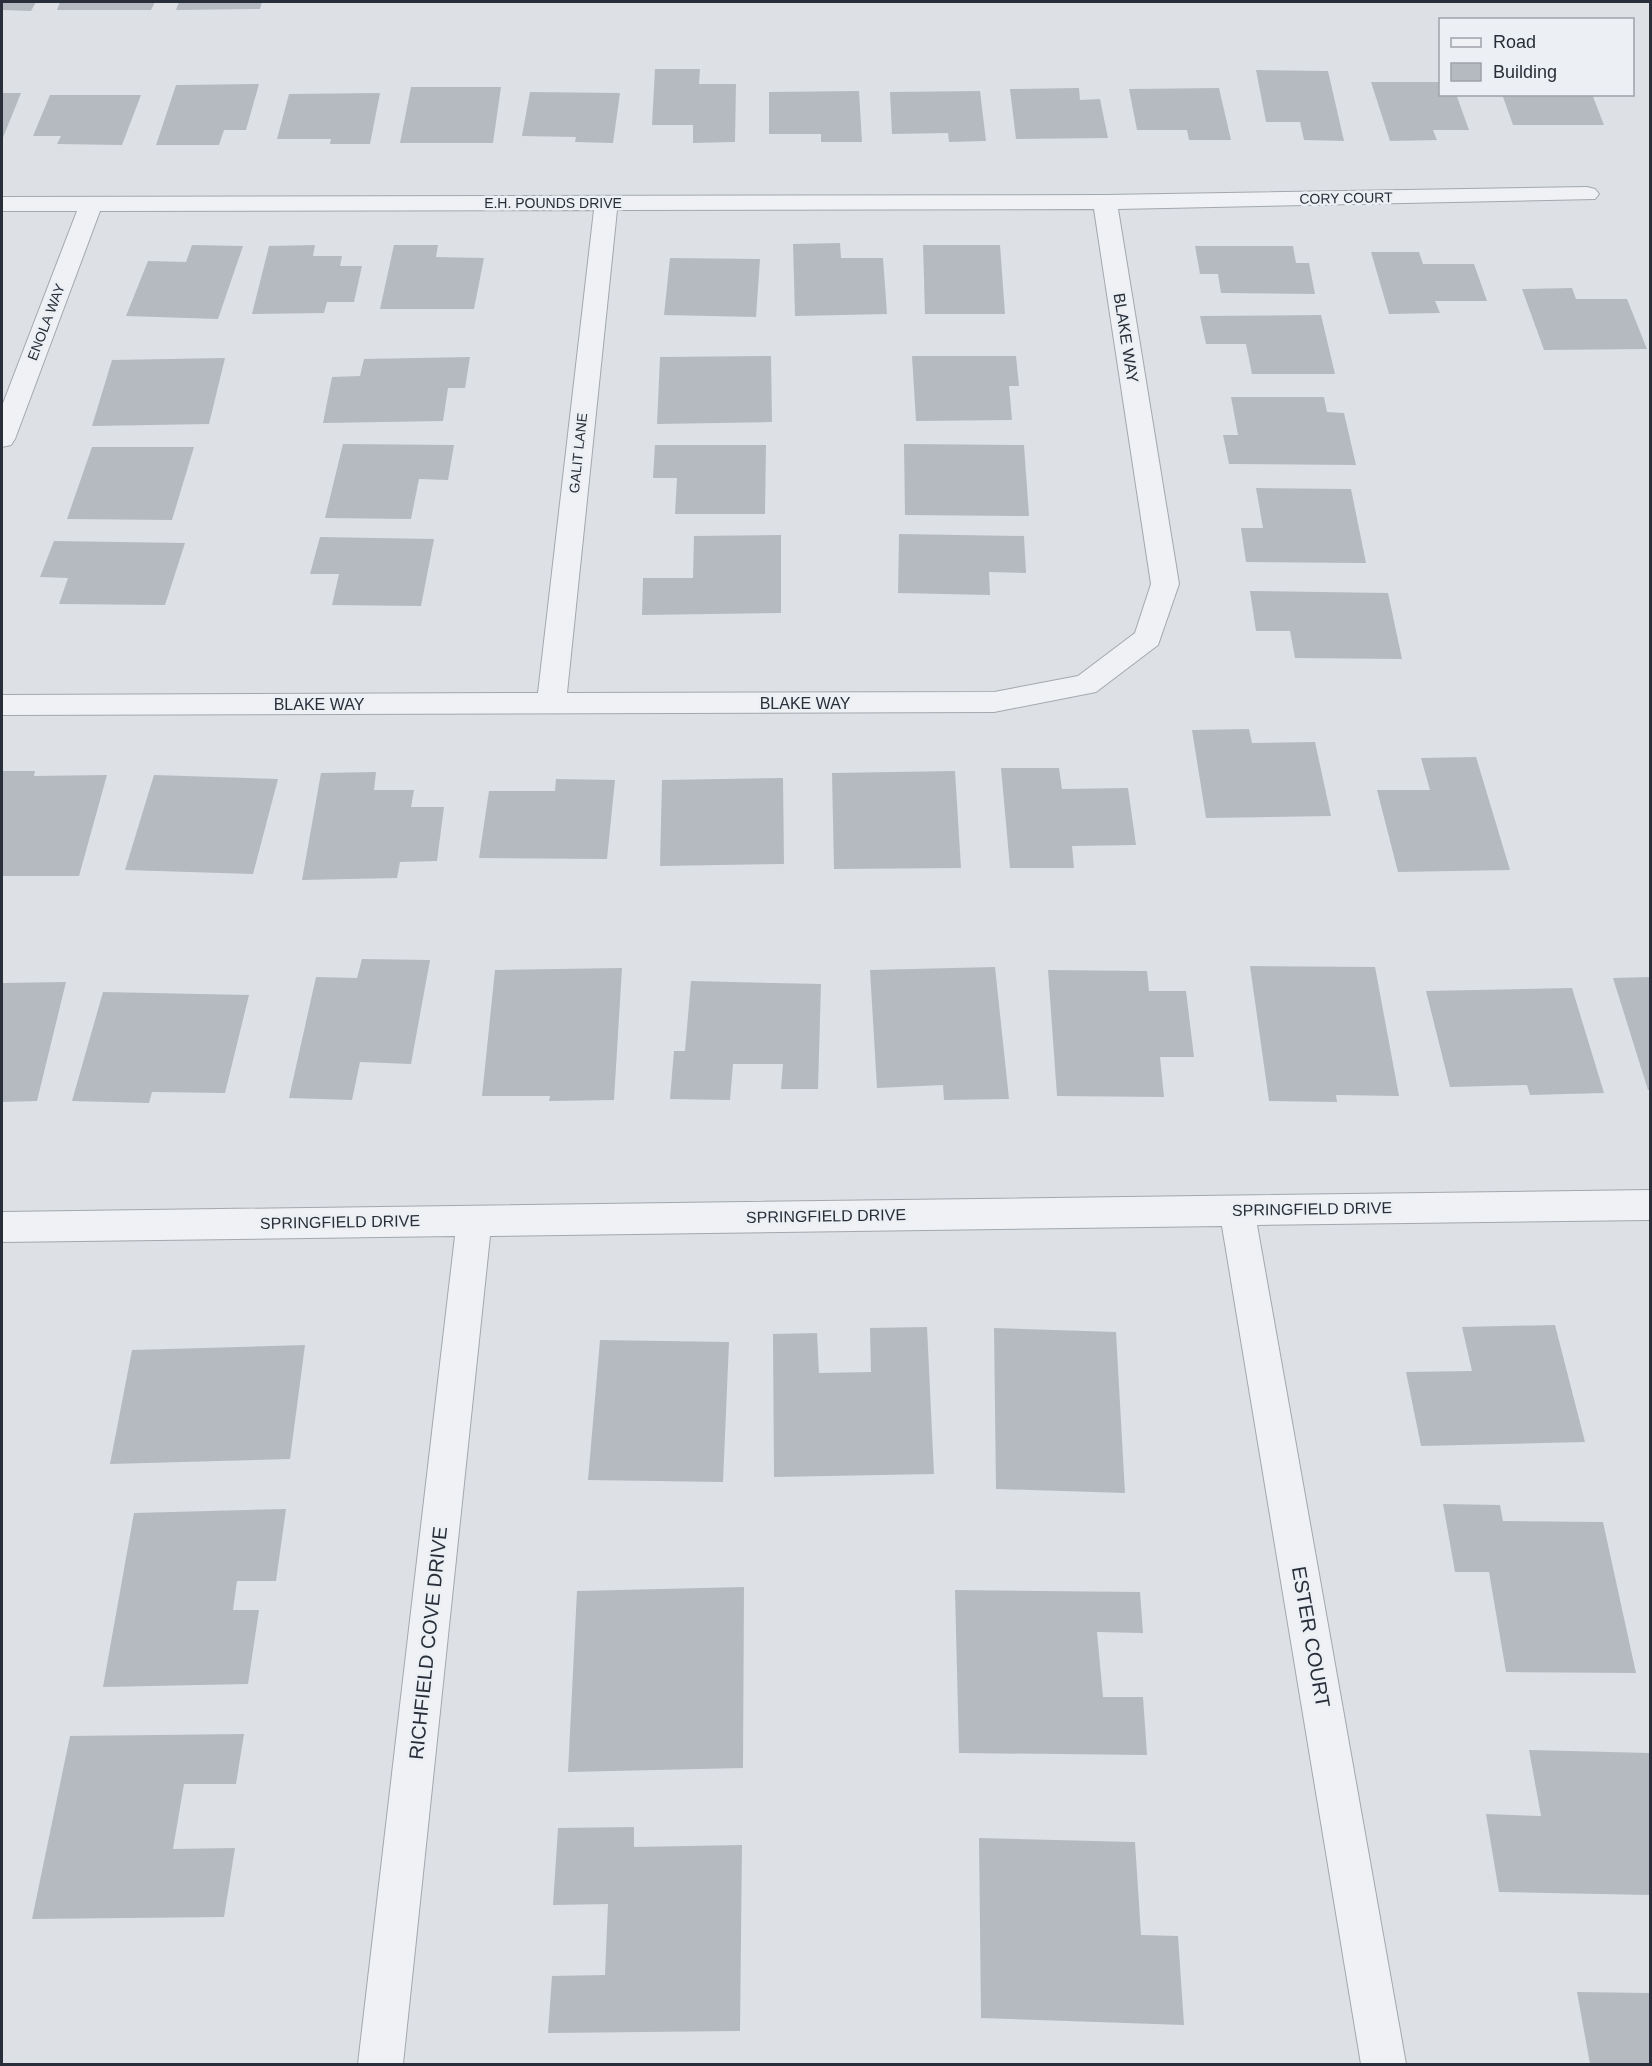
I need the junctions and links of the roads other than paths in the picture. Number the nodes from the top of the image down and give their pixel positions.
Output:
1 (1587, 194) dead end
2 (1105, 202) junction
3 (606, 203) junction
4 (2, 204) edge
5 (91, 204) junction
6 (2, 439) edge
7 (551, 704) junction
8 (2, 705) edge
9 (1650, 1205) edge
10 (1237, 1210) junction
11 (474, 1221) junction
12 (2, 1227) edge
13 (381, 2064) edge
14 (1384, 2064) edge

1 - 2 street, CORY COURT
2 - 3 street, E.H. POUNDS DRIVE
2 - 7 street, BLAKE WAY
3 - 5 street, E.H. POUNDS DRIVE
3 - 7 street, GALIT LANE
4 - 5 street, E.H. POUNDS DRIVE
5 - 6 street, ENOLA WAY
7 - 8 street, BLAKE WAY
9 - 10 street, SPRINGFIELD DRIVE
10 - 11 street, SPRINGFIELD DRIVE
10 - 14 street, ESTER COURT
11 - 12 street, SPRINGFIELD DRIVE
11 - 13 street, RICHFIELD COVE DRIVE

